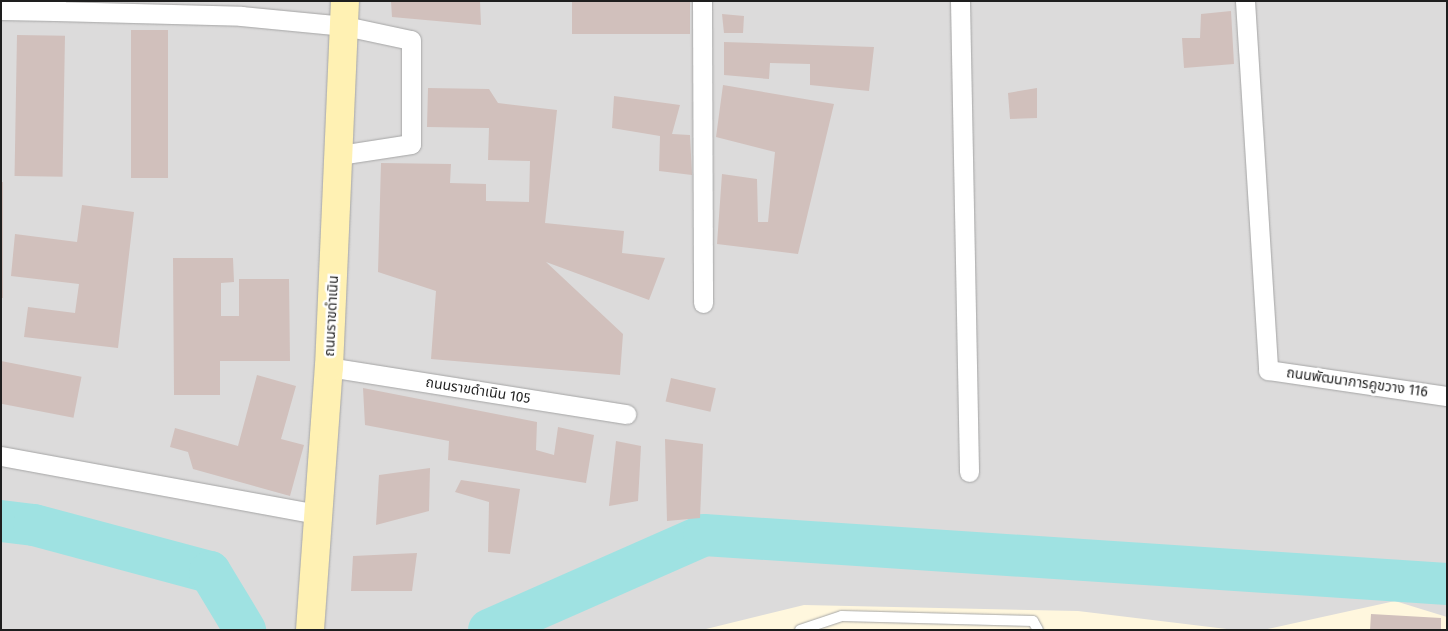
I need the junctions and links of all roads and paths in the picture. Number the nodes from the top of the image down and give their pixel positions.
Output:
1 (702, 1) edge
2 (960, 1) edge
3 (1245, 1) edge
4 (56, 6) edge
5 (242, 9) edge
6 (1, 10) edge
7 (345, 13) edge
8 (339, 155) junction
9 (703, 303) dead end
10 (329, 367) junction
11 (1447, 396) edge
12 (626, 414) dead end
13 (1, 456) edge
14 (969, 472) dead end
15 (317, 514) junction
16 (310, 629) edge
17 (800, 630) edge
18 (1038, 630) edge

1 - 9 street
2 - 14 street
3 - 11 street, ถนนพัฒนาการคูขวาง 116
4 - 5 street
4 - 6 street
5 - 7 street
7 - 8 main road, ถนนราขดำเนิน
7 - 8 street
8 - 10 main road, ถนนราขดำเนิน
10 - 12 street, ถนนราขดำเนิน 105
10 - 15 main road, ถนนราขดำเนิน
13 - 15 street
15 - 16 main road, ถนนราขดำเนิน
17 - 18 lane

